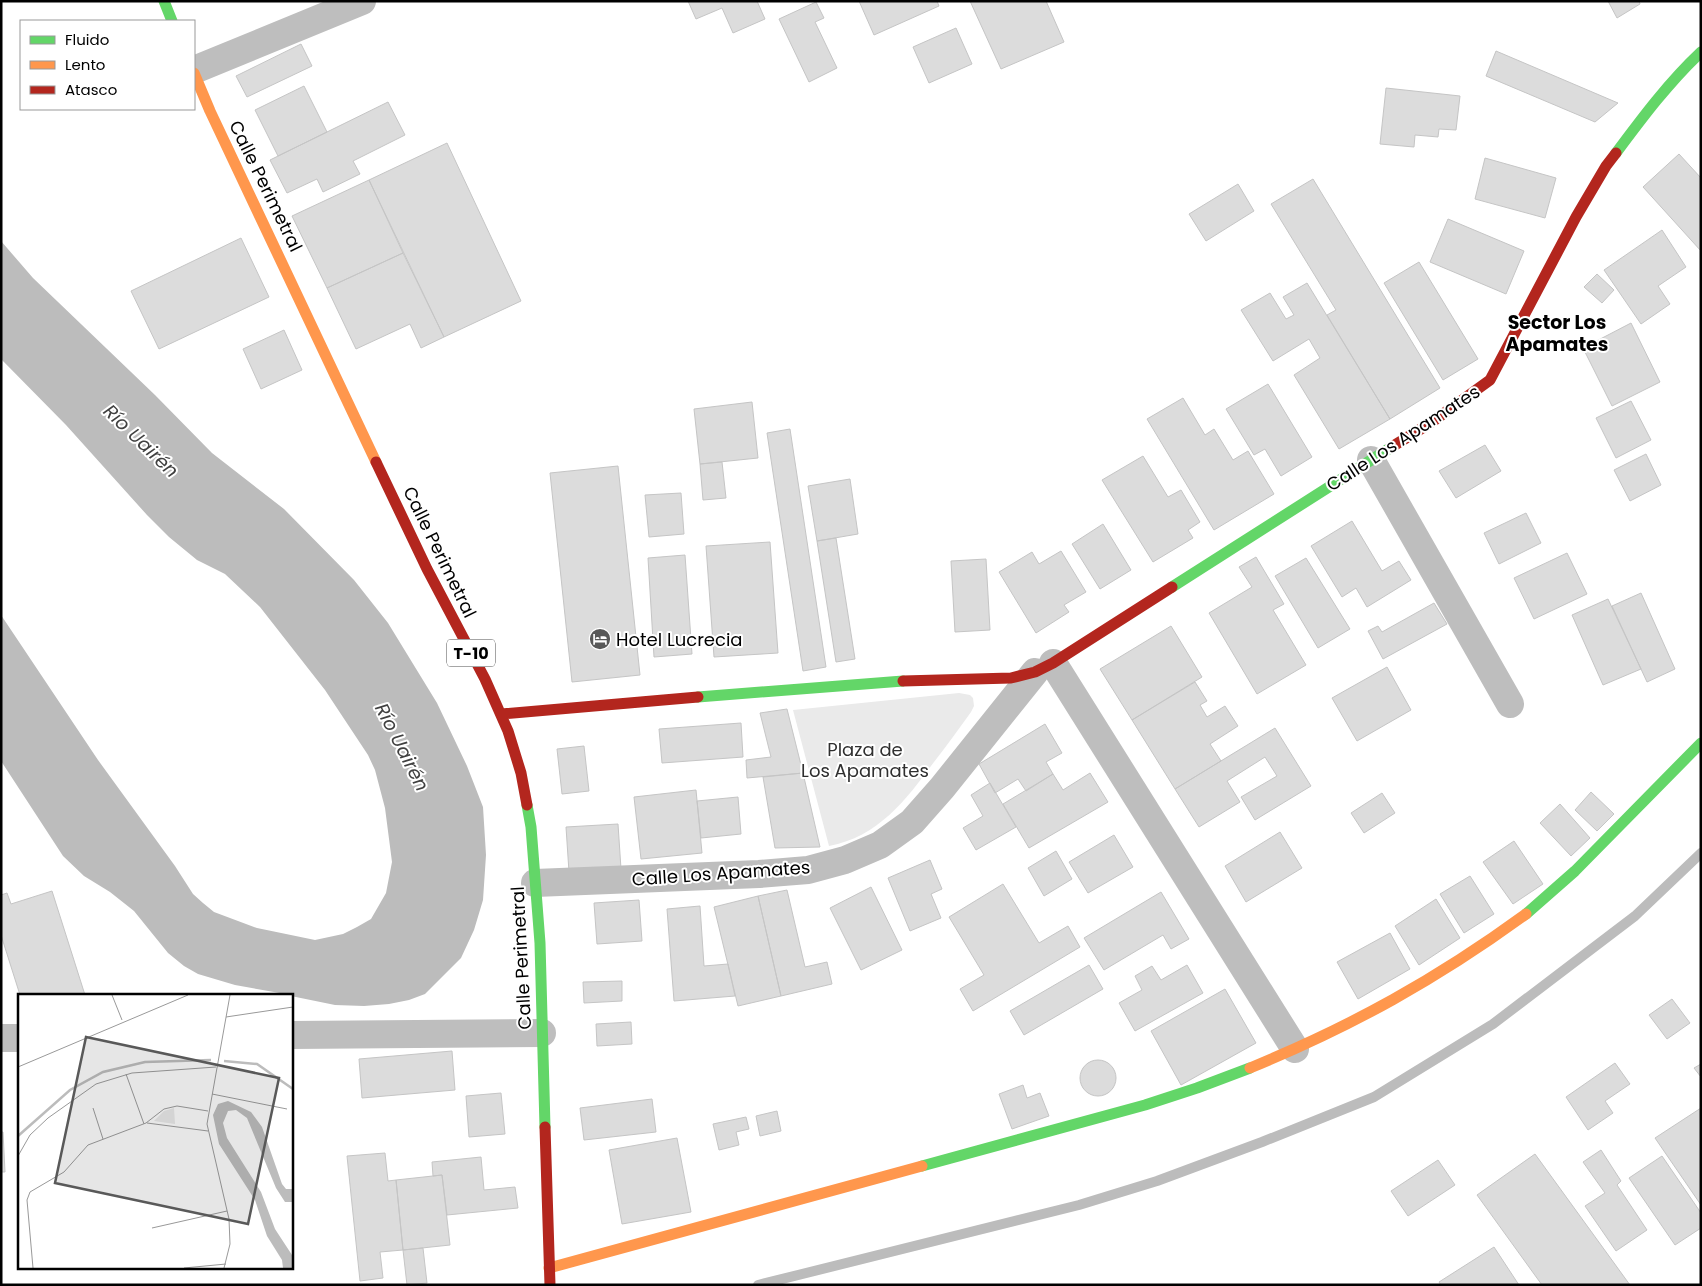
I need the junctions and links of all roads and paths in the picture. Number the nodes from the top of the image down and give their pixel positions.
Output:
1 (164, 1) edge
2 (362, 1) edge
3 (172, 20) edge
4 (1701, 52) edge
5 (195, 72) edge
6 (195, 74) edge
7 (1371, 460) junction
8 (1044, 667) junction
9 (1510, 704) dead end
10 (500, 714) junction
11 (1701, 743) edge
12 (535, 882) junction
13 (542, 1033) junction
14 (292, 1035) edge
15 (1, 1038) edge
16 (18, 1038) edge
17 (1296, 1049) junction
18 (549, 1268) junction
19 (550, 1285) edge

1 - 3 main road
2 - 5 street
4 - 7 main road, Calle Los Apamates
6 - 10 main road, Calle Perimetral / T-10
7 - 8 main road, Calle Los Apamates
7 - 9 street
8 - 10 main road, Calle Los Apamates
8 - 12 street, Calle Los Apamates
8 - 17 street
10 - 12 main road, Calle Perimetral / T-10
11 - 17 main road
12 - 13 main road, Calle Perimetral / T-10
13 - 14 street
13 - 18 main road, Calle Perimetral / T-10
15 - 16 street
17 - 18 main road
18 - 19 main road, Calle Perimetral / T-10

